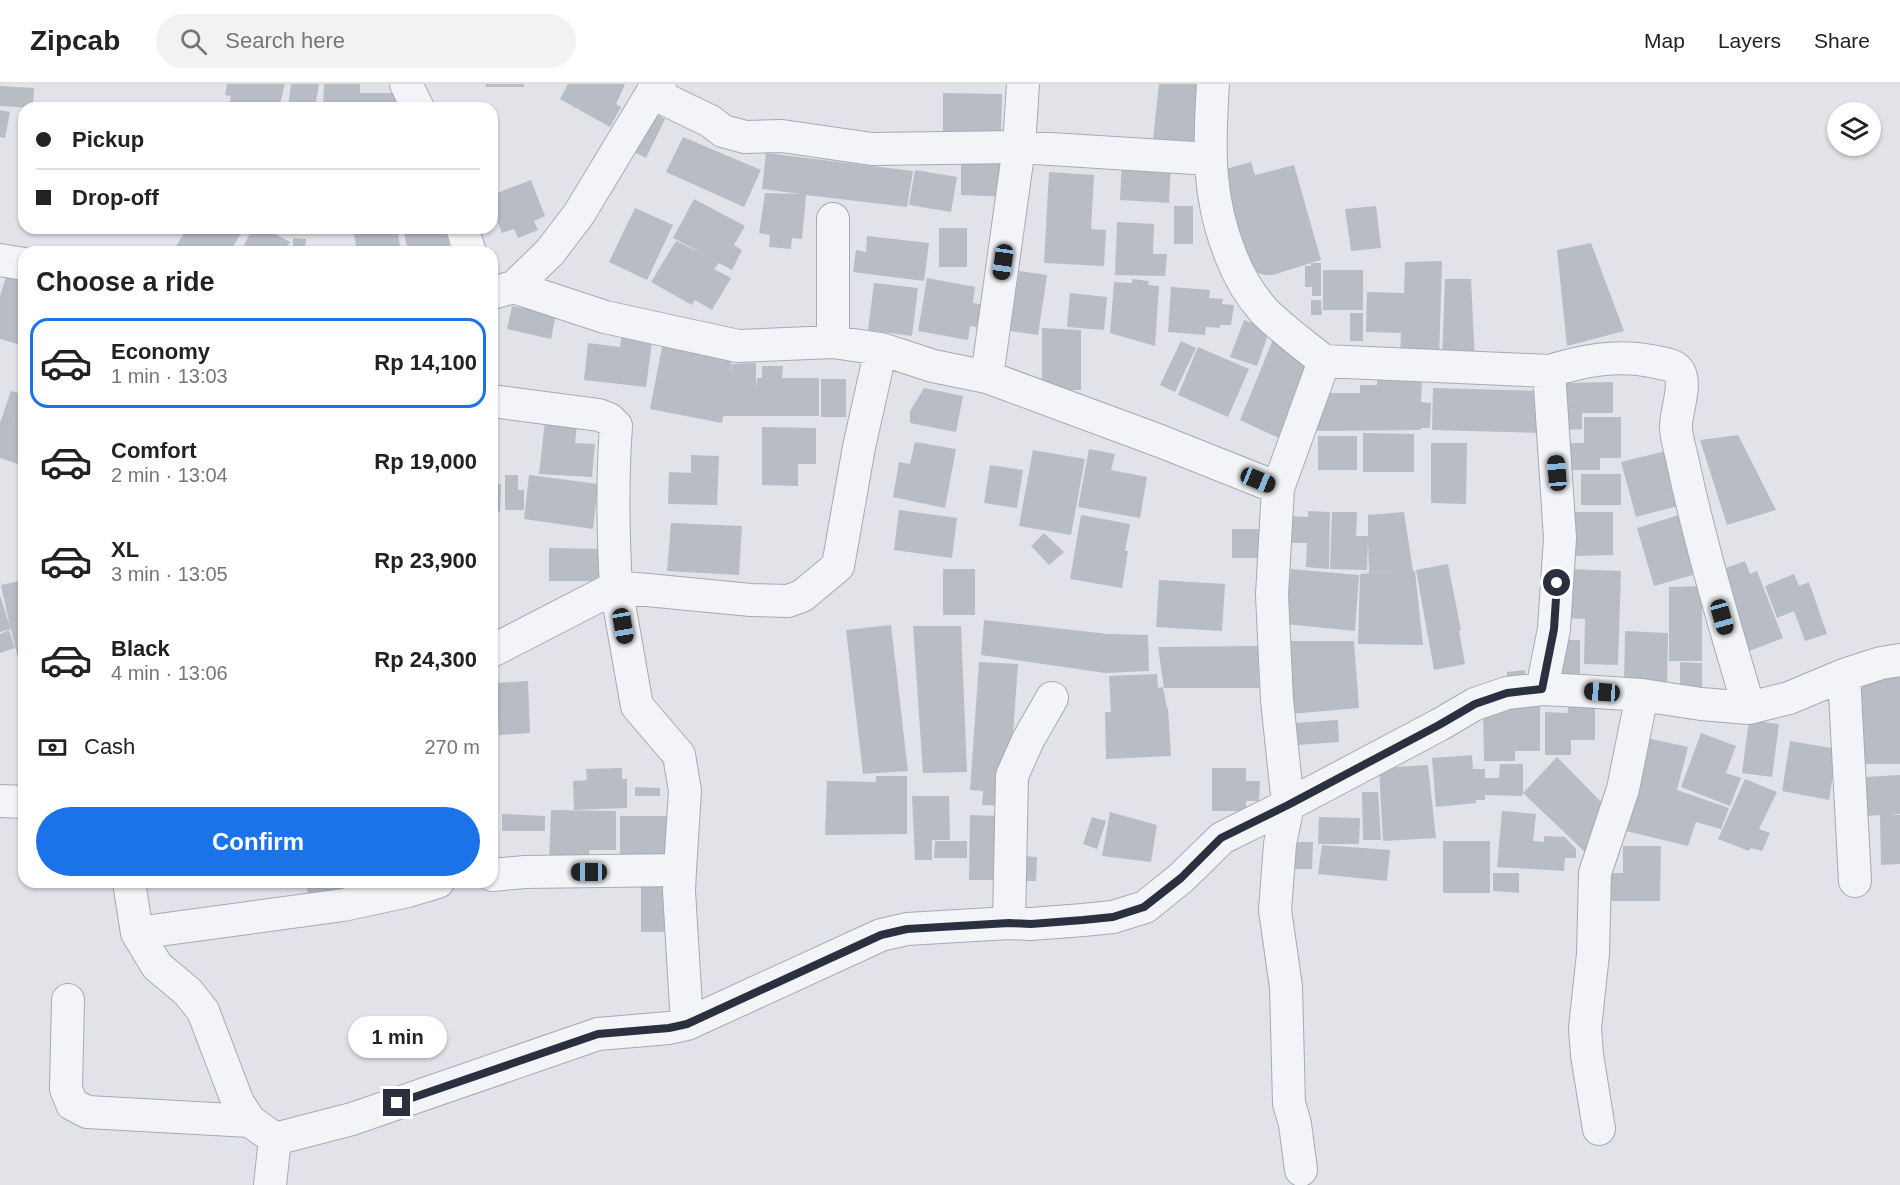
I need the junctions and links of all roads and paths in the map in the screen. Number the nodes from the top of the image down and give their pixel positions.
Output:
1 (406, 84) edge
2 (1023, 84) edge
3 (1213, 84) edge
4 (656, 88) edge
5 (415, 102) edge
6 (1018, 147) junction
7 (1210, 159) junction
8 (833, 219) dead end
9 (0, 260) edge
10 (18, 263) edge
11 (503, 290) edge
12 (833, 342) junction
13 (881, 349) junction
14 (1324, 362) junction
15 (1549, 371) junction
16 (987, 377) junction
17 (498, 403) edge
18 (1278, 488) junction
19 (616, 587) junction
20 (498, 648) edge
21 (1900, 660) edge
22 (1844, 675) junction
23 (1542, 689) junction
24 (1642, 695) junction
25 (1052, 699) dead end
26 (1749, 708) junction
27 (0, 801) edge
28 (18, 802) edge
29 (1288, 805) junction
30 (680, 870) junction
31 (498, 874) edge
32 (1855, 881) dead end
33 (130, 888) edge
34 (418, 888) edge
35 (1009, 923) junction
36 (137, 933) junction
37 (68, 1000) dead end
38 (687, 1024) junction
39 (250, 1121) junction
40 (1599, 1129) dead end
41 (275, 1139) junction
42 (1301, 1170) dead end
43 (270, 1185) edge

1 - 5 street
2 - 6 street
3 - 7 street
4 - 6 street
4 - 11 street
6 - 7 street
6 - 16 street
7 - 14 street
8 - 12 street
9 - 10 street
11 - 12 street
12 - 13 street
13 - 16 street
13 - 19 street
14 - 15 street
14 - 18 street
15 - 23 street
15 - 26 street
16 - 18 street
17 - 19 street
18 - 29 street
19 - 20 street
19 - 30 street
21 - 22 street
22 - 26 street
22 - 32 street
23 - 24 street
23 - 29 street
24 - 26 street
24 - 40 street
25 - 35 street
27 - 28 street
29 - 35 street
29 - 42 street
30 - 31 street
30 - 38 street
33 - 36 street
34 - 36 street
35 - 38 street
36 - 39 street
37 - 39 street
38 - 41 street
39 - 41 street
41 - 43 street

